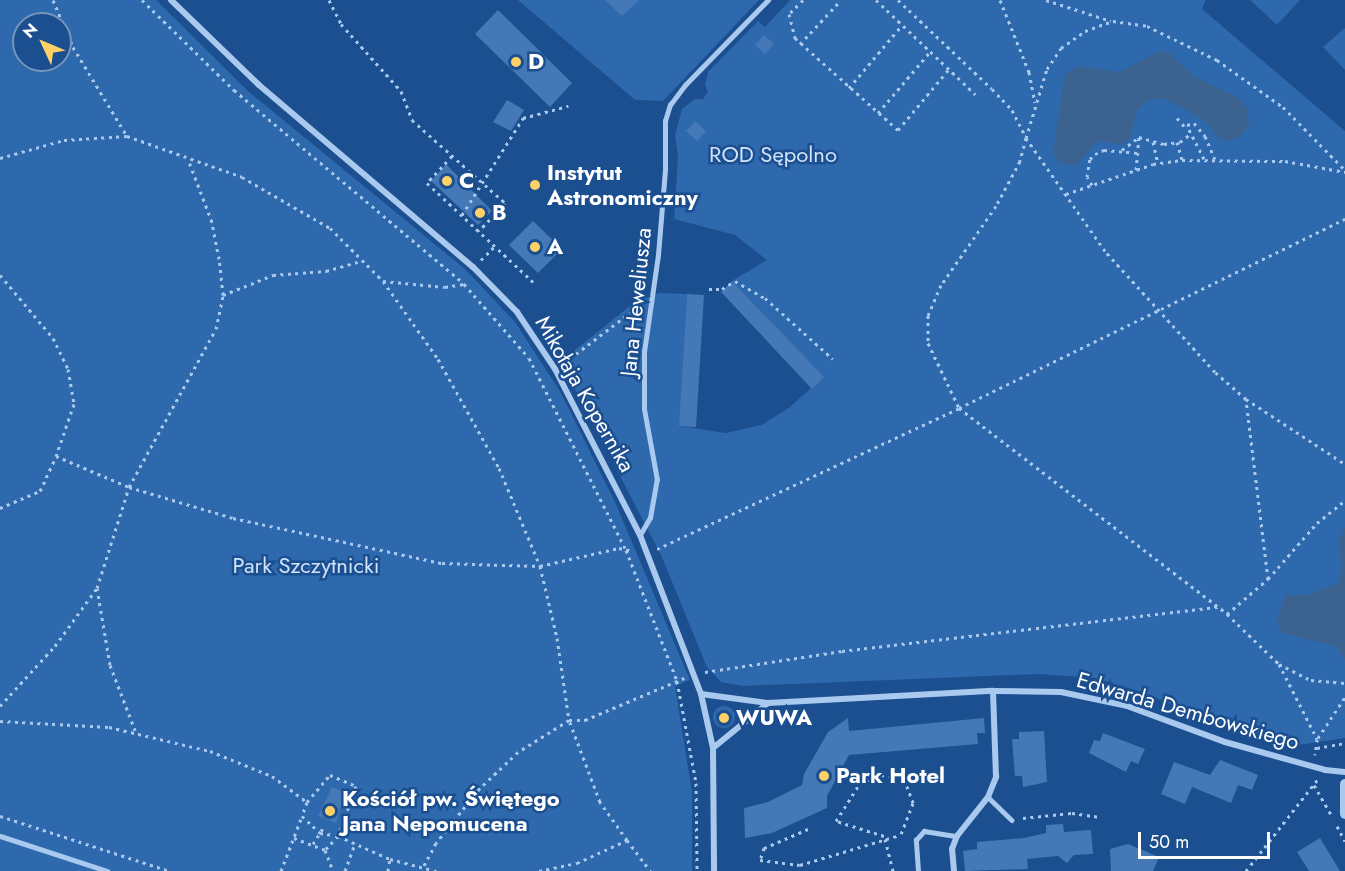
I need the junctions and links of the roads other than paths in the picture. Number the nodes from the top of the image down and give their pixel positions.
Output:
1 (171, 0) edge
2 (768, 0) edge
3 (640, 535) junction
4 (993, 691) junction
5 (702, 694) junction
6 (768, 703) junction
7 (713, 748) junction
8 (1345, 772) edge
9 (1345, 784) edge
10 (988, 797) junction
11 (1345, 814) edge
12 (1012, 820) road end
13 (0, 836) edge
14 (957, 836) junction
15 (107, 871) edge
16 (714, 871) edge
17 (918, 871) edge
18 (954, 871) edge

1 - 3 street, Mikołaja Kopernika
2 - 3 lane, Jana Heweliusza
3 - 5 street, Mikołaja Kopernika
4 - 6 street, Edwarda Dembowskiego
4 - 8 street, Edwarda Dembowskiego
4 - 10 street
5 - 6 street, Edwarda Dembowskiego
5 - 7 street, Mikołaja Kopernika
6 - 7 street
7 - 16 street, Mikołaja Kopernika
9 - 11 street
10 - 12 lane
10 - 14 street
13 - 15 street
14 - 17 lane
14 - 18 street

